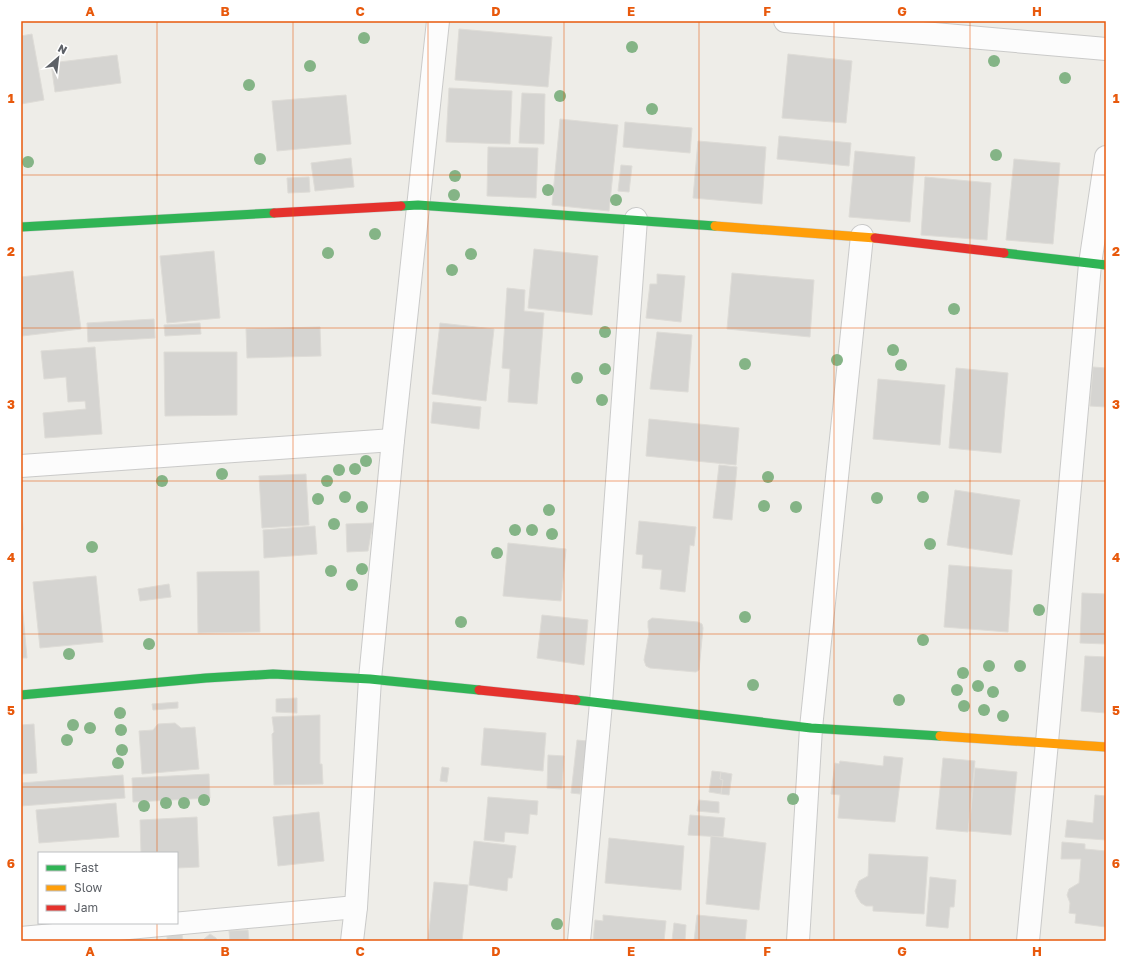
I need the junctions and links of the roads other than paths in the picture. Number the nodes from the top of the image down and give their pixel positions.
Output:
1 (438, 21) edge
2 (785, 21) edge
3 (1106, 49) edge
4 (1106, 157) edge
5 (418, 205) junction
6 (636, 220) junction
7 (21, 227) edge
8 (862, 236) junction
9 (1098, 265) edge
10 (393, 440) junction
11 (21, 466) edge
12 (370, 679) junction
13 (21, 694) edge
14 (601, 703) junction
15 (811, 728) junction
16 (1047, 742) junction
17 (1106, 747) edge
18 (356, 907) junction
19 (178, 923) edge
20 (172, 924) edge
21 (21, 938) edge
22 (352, 941) edge
23 (579, 941) edge
24 (798, 941) edge
25 (1028, 941) edge

1 - 5 street
2 - 3 street
4 - 9 street
5 - 6 street
5 - 7 street
5 - 10 street
6 - 8 street
6 - 14 street
8 - 9 street
8 - 15 street
9 - 16 street
10 - 11 street
10 - 12 street
12 - 13 street
12 - 14 street
12 - 18 street
14 - 15 street
14 - 23 street
15 - 16 street
15 - 24 street
16 - 17 street
16 - 25 street
18 - 19 street
18 - 22 street
20 - 21 street

